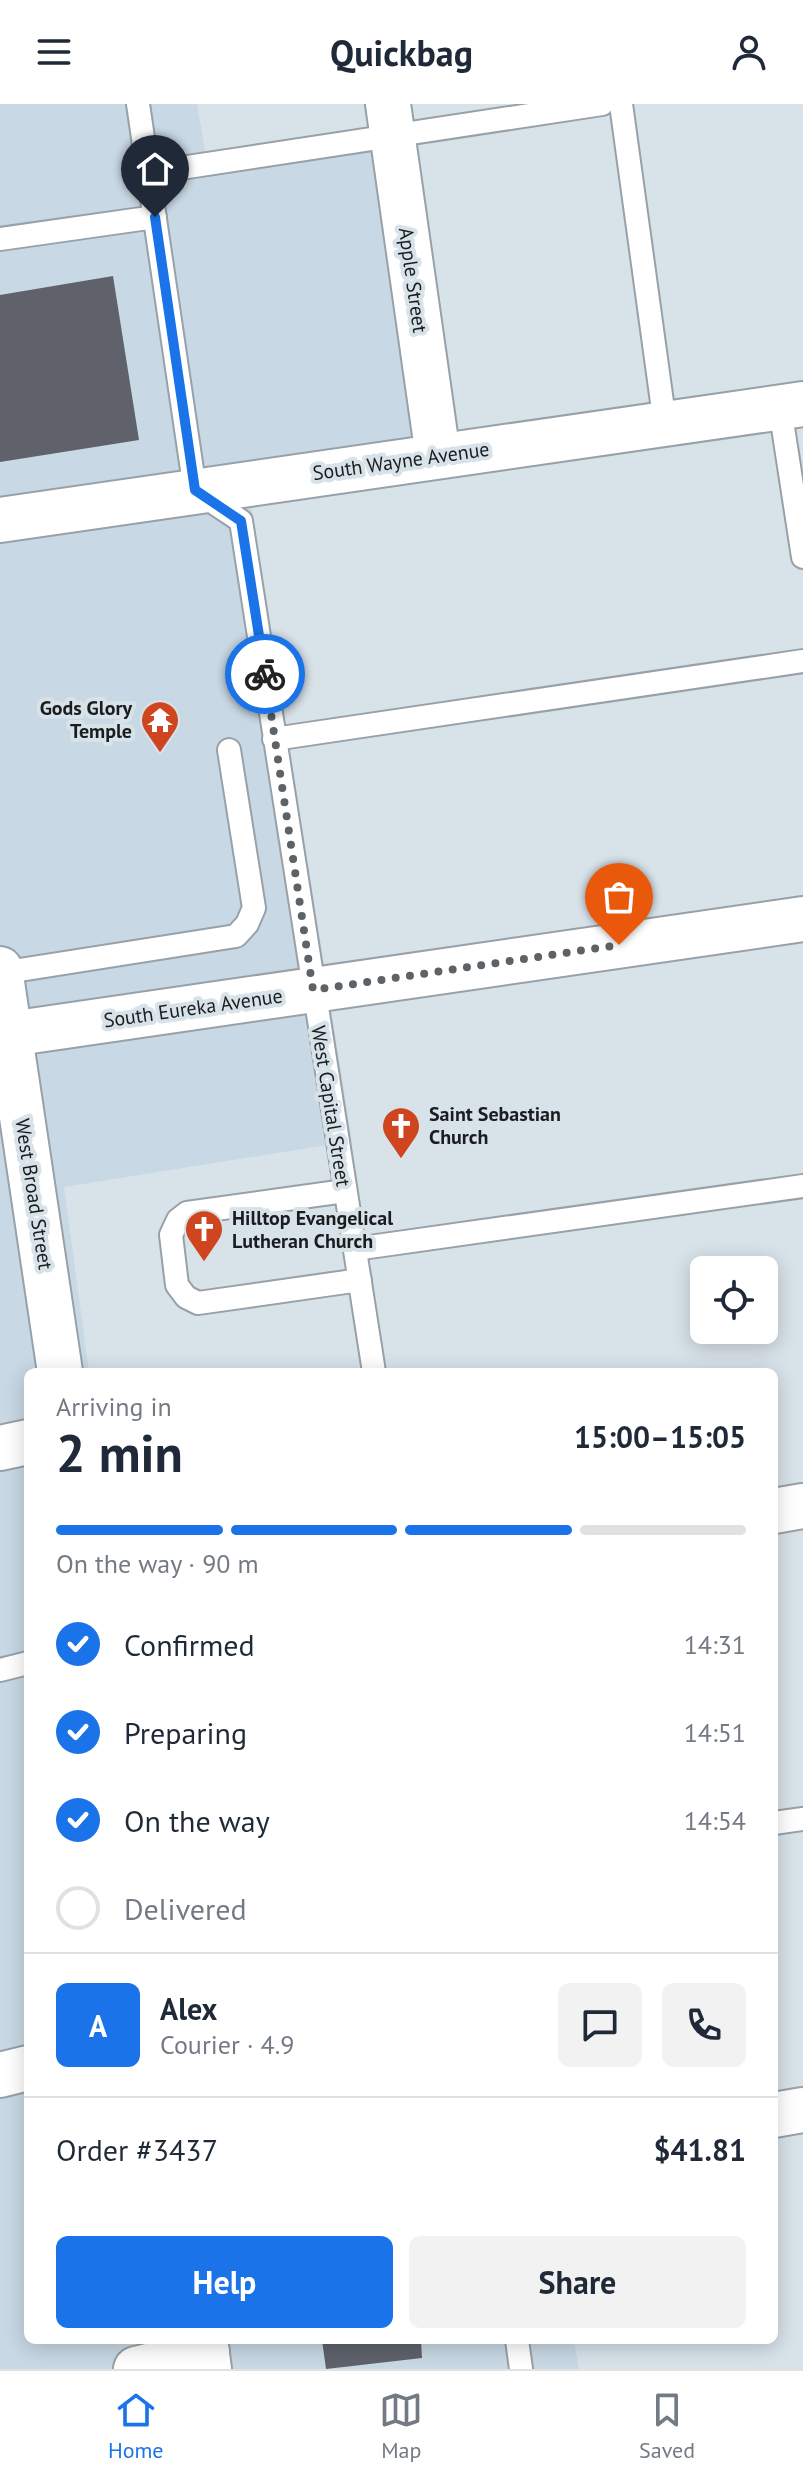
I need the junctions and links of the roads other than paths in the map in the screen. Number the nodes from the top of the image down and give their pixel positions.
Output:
1 (138, 104) edge
2 (602, 104) edge
3 (621, 104) edge
4 (390, 119) edge
5 (148, 173) junction
6 (155, 217) junction
7 (0, 239) edge
8 (791, 406) edge
9 (665, 424) junction
10 (438, 456) junction
11 (195, 490) junction
12 (0, 520) edge
13 (803, 557) edge
14 (803, 661) edge
15 (274, 739) junction
16 (229, 750) dead end
17 (803, 919) edge
18 (0, 971) edge
19 (313, 990) junction
20 (10, 1034) junction
21 (13, 1150) edge
22 (803, 1186) edge
23 (345, 1191) junction
24 (355, 1249) junction
25 (360, 1280) junction
26 (59, 1368) edge
27 (373, 1368) edge
28 (24, 1443) edge
29 (0, 1448) edge
30 (803, 1506) edge
31 (778, 1510) edge
32 (24, 1664) edge
33 (0, 1670) edge
34 (803, 1819) edge
35 (778, 1822) edge
36 (24, 2069) edge
37 (0, 2075) edge
38 (803, 2110) edge
39 (778, 2114) edge
40 (518, 2344) edge
41 (207, 2354) edge
42 (136, 2369) edge
43 (521, 2369) edge

1 - 5 lane
2 - 4 lane
3 - 9 lane
4 - 5 lane
4 - 10 street, Apple Street
5 - 6 lane
6 - 7 lane
6 - 11 lane
8 - 9 street, South Wayne Avenue
8 - 13 lane
9 - 10 street, South Wayne Avenue
10 - 11 street, South Wayne Avenue
11 - 12 street, South Wayne Avenue
11 - 15 lane, West Capital Street
14 - 15 lane
15 - 19 lane, West Capital Street
16 - 18 lane
17 - 19 street, South Eureka Avenue
18 - 20 street, West Broad Street
19 - 20 street, South Eureka Avenue
19 - 23 lane, West Capital Street
20 - 21 street, West Broad Street
21 - 26 street, West Broad Street
22 - 24 lane
23 - 24 lane, West Capital Street
23 - 25 lane
24 - 25 lane, West Capital Street
25 - 27 lane, West Capital Street
28 - 29 street
30 - 31 street
32 - 33 lane
34 - 35 lane
36 - 37 street
38 - 39 street
40 - 43 lane
41 - 42 street

